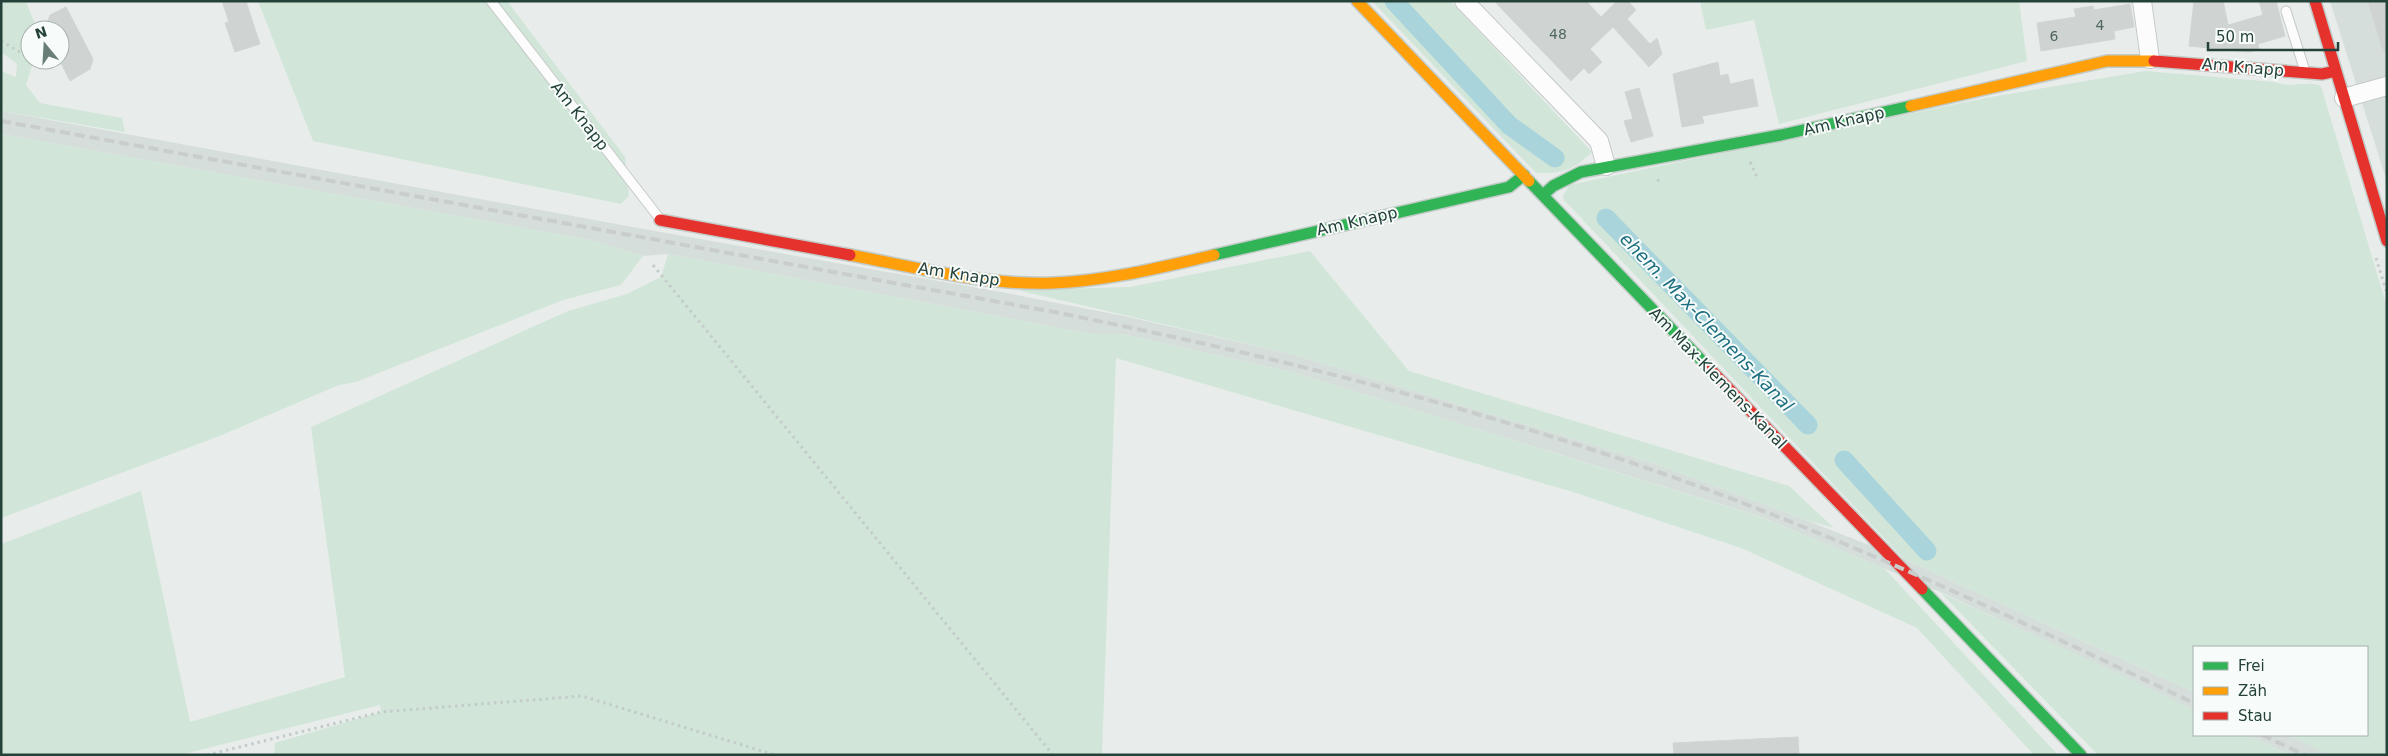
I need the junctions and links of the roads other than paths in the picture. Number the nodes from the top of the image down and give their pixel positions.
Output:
1 (491, 1) edge
2 (1357, 1) edge
3 (1464, 1) edge
4 (2142, 1) edge
5 (2315, 1) edge
6 (2286, 12) dead end
7 (2150, 60) junction
8 (2336, 71) junction
9 (2306, 73) junction
10 (2387, 86) edge
11 (2344, 98) junction
12 (1606, 166) junction
13 (1524, 175) junction
14 (1543, 195) junction
15 (660, 220) joint
16 (2387, 241) edge
17 (2081, 755) edge

1 - 15 lane, Am Knapp
2 - 13 street, Am Max-Klemens-Kanal
3 - 12 street
4 - 7 street
5 - 8 street
6 - 9 lane
7 - 9 street, Am Knapp
7 - 12 street, Am Knapp
8 - 9 street, Am Knapp
8 - 11 street
10 - 11 street
11 - 16 street
12 - 14 street, Am Knapp
13 - 14 street, Am Max-Klemens-Kanal
13 - 15 street, Am Knapp
14 - 17 street, Am Max-Klemens-Kanal

